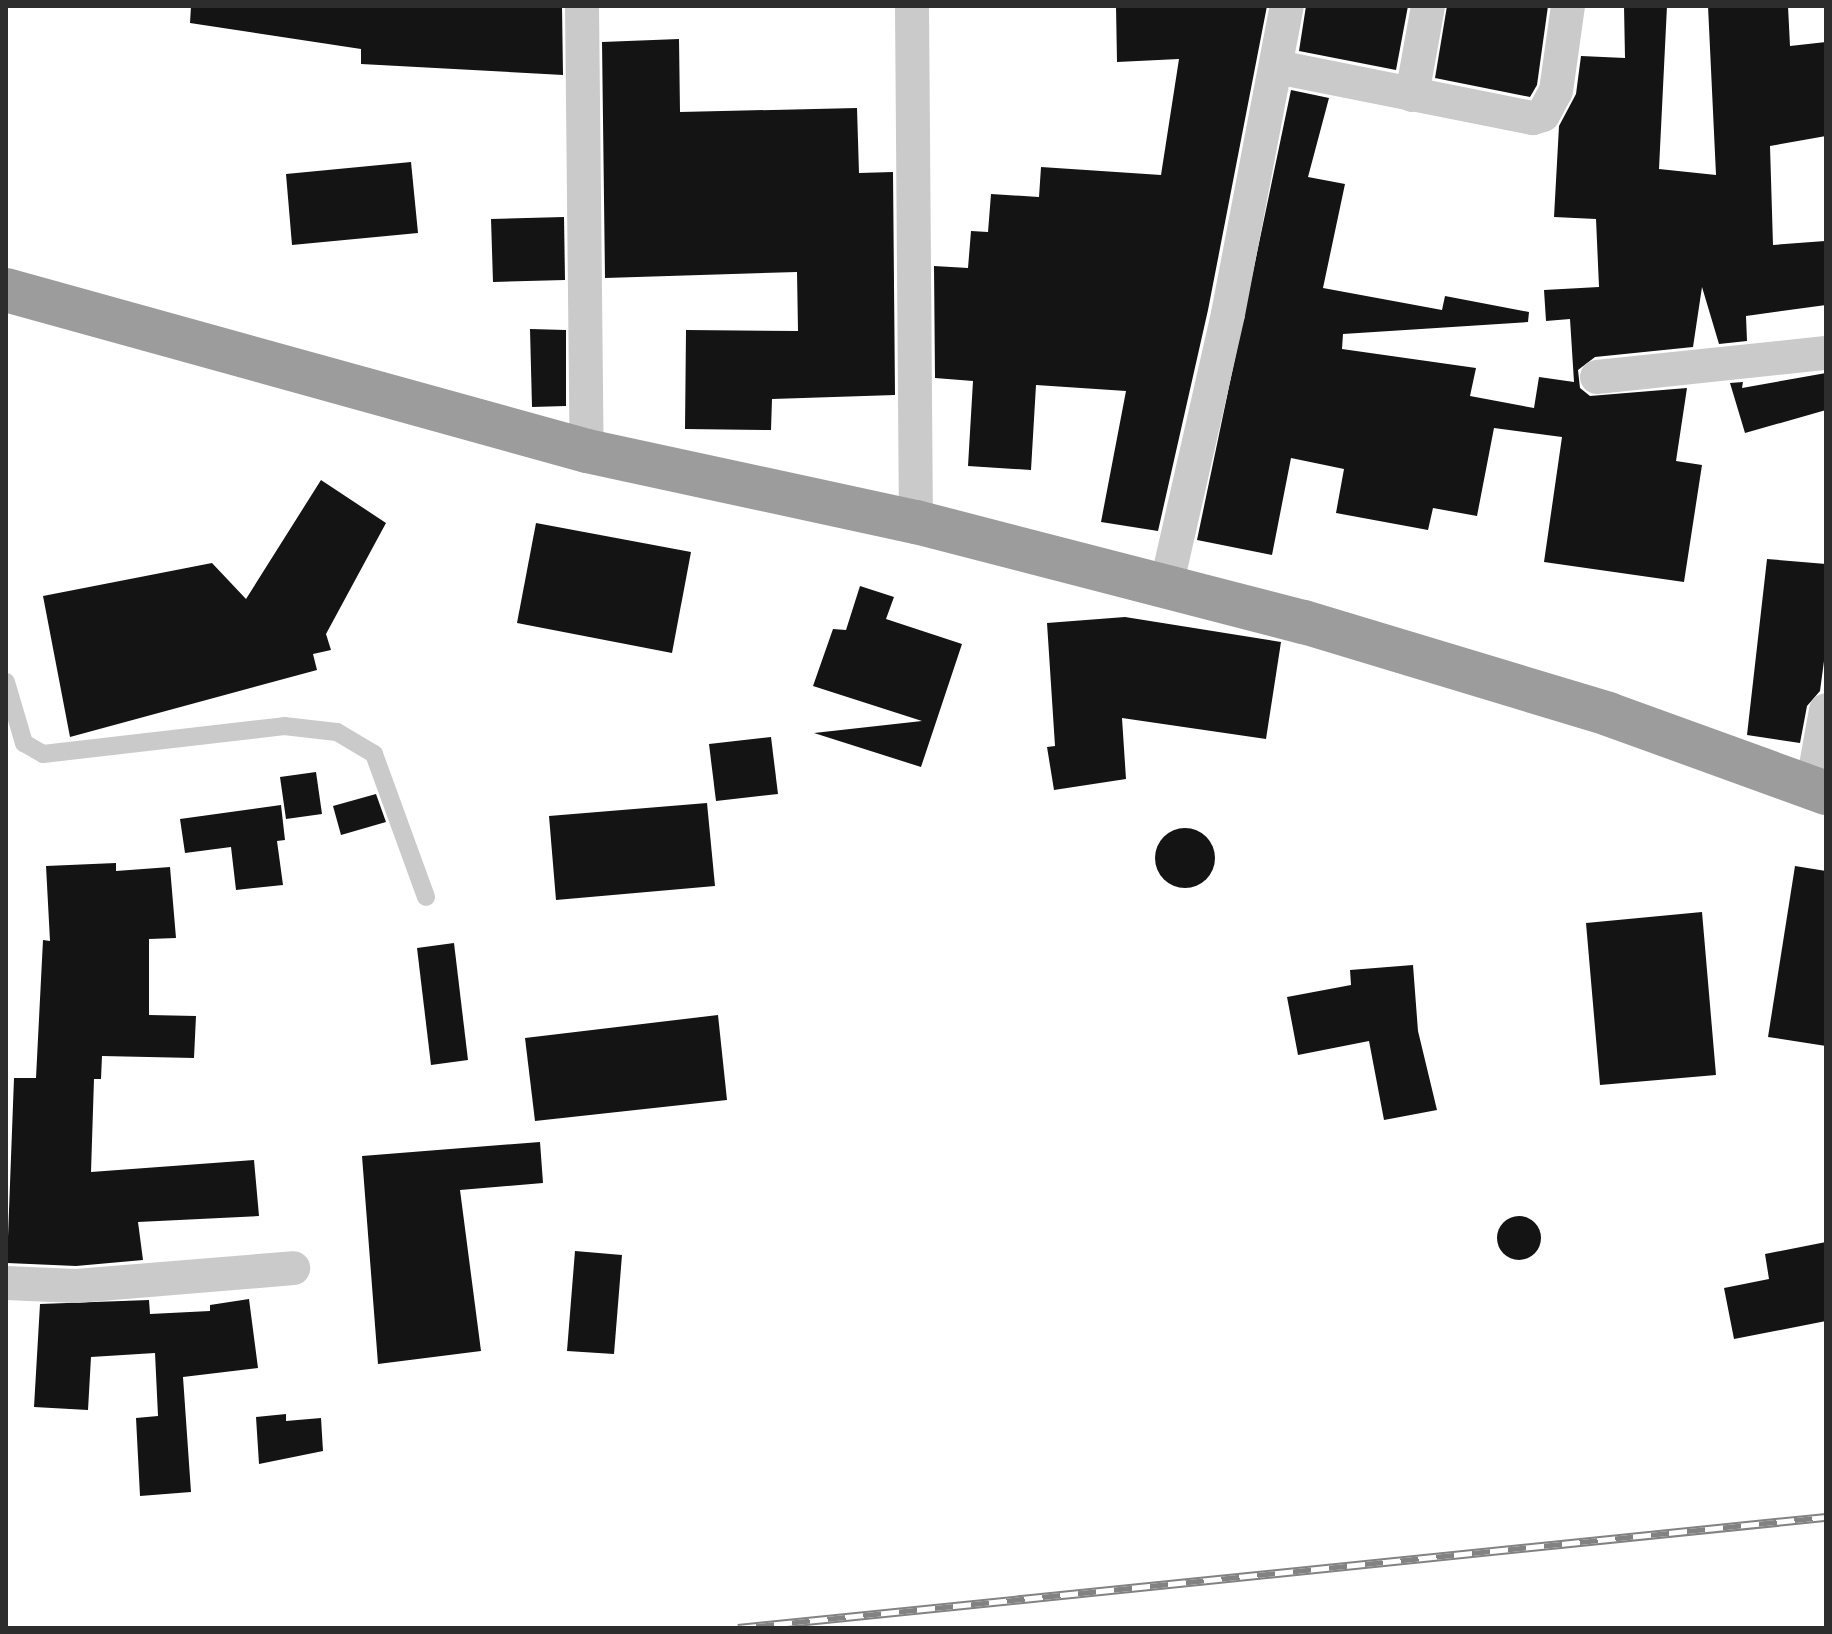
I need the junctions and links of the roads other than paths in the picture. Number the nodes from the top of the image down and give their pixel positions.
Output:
1 (582, 6) edge
2 (912, 6) edge
3 (1287, 6) edge
4 (1428, 6) edge
5 (1568, 6) edge
6 (1277, 67) junction
7 (1412, 95) junction
8 (6, 290) edge
9 (1826, 353) edge
10 (1597, 377) dead end
11 (587, 451) junction
12 (916, 522) junction
13 (1166, 587) junction
14 (6, 682) edge
15 (1826, 710) edge
16 (1819, 790) edge
17 (426, 897) dead end
18 (293, 1268) dead end
19 (6, 1283) edge

1 - 11 street
2 - 12 street
3 - 6 street
4 - 7 street
5 - 7 street
6 - 7 street
6 - 13 street
8 - 11 highway
9 - 10 street
11 - 12 highway
12 - 13 highway
13 - 16 highway
14 - 17 lane
15 - 16 street
18 - 19 street

